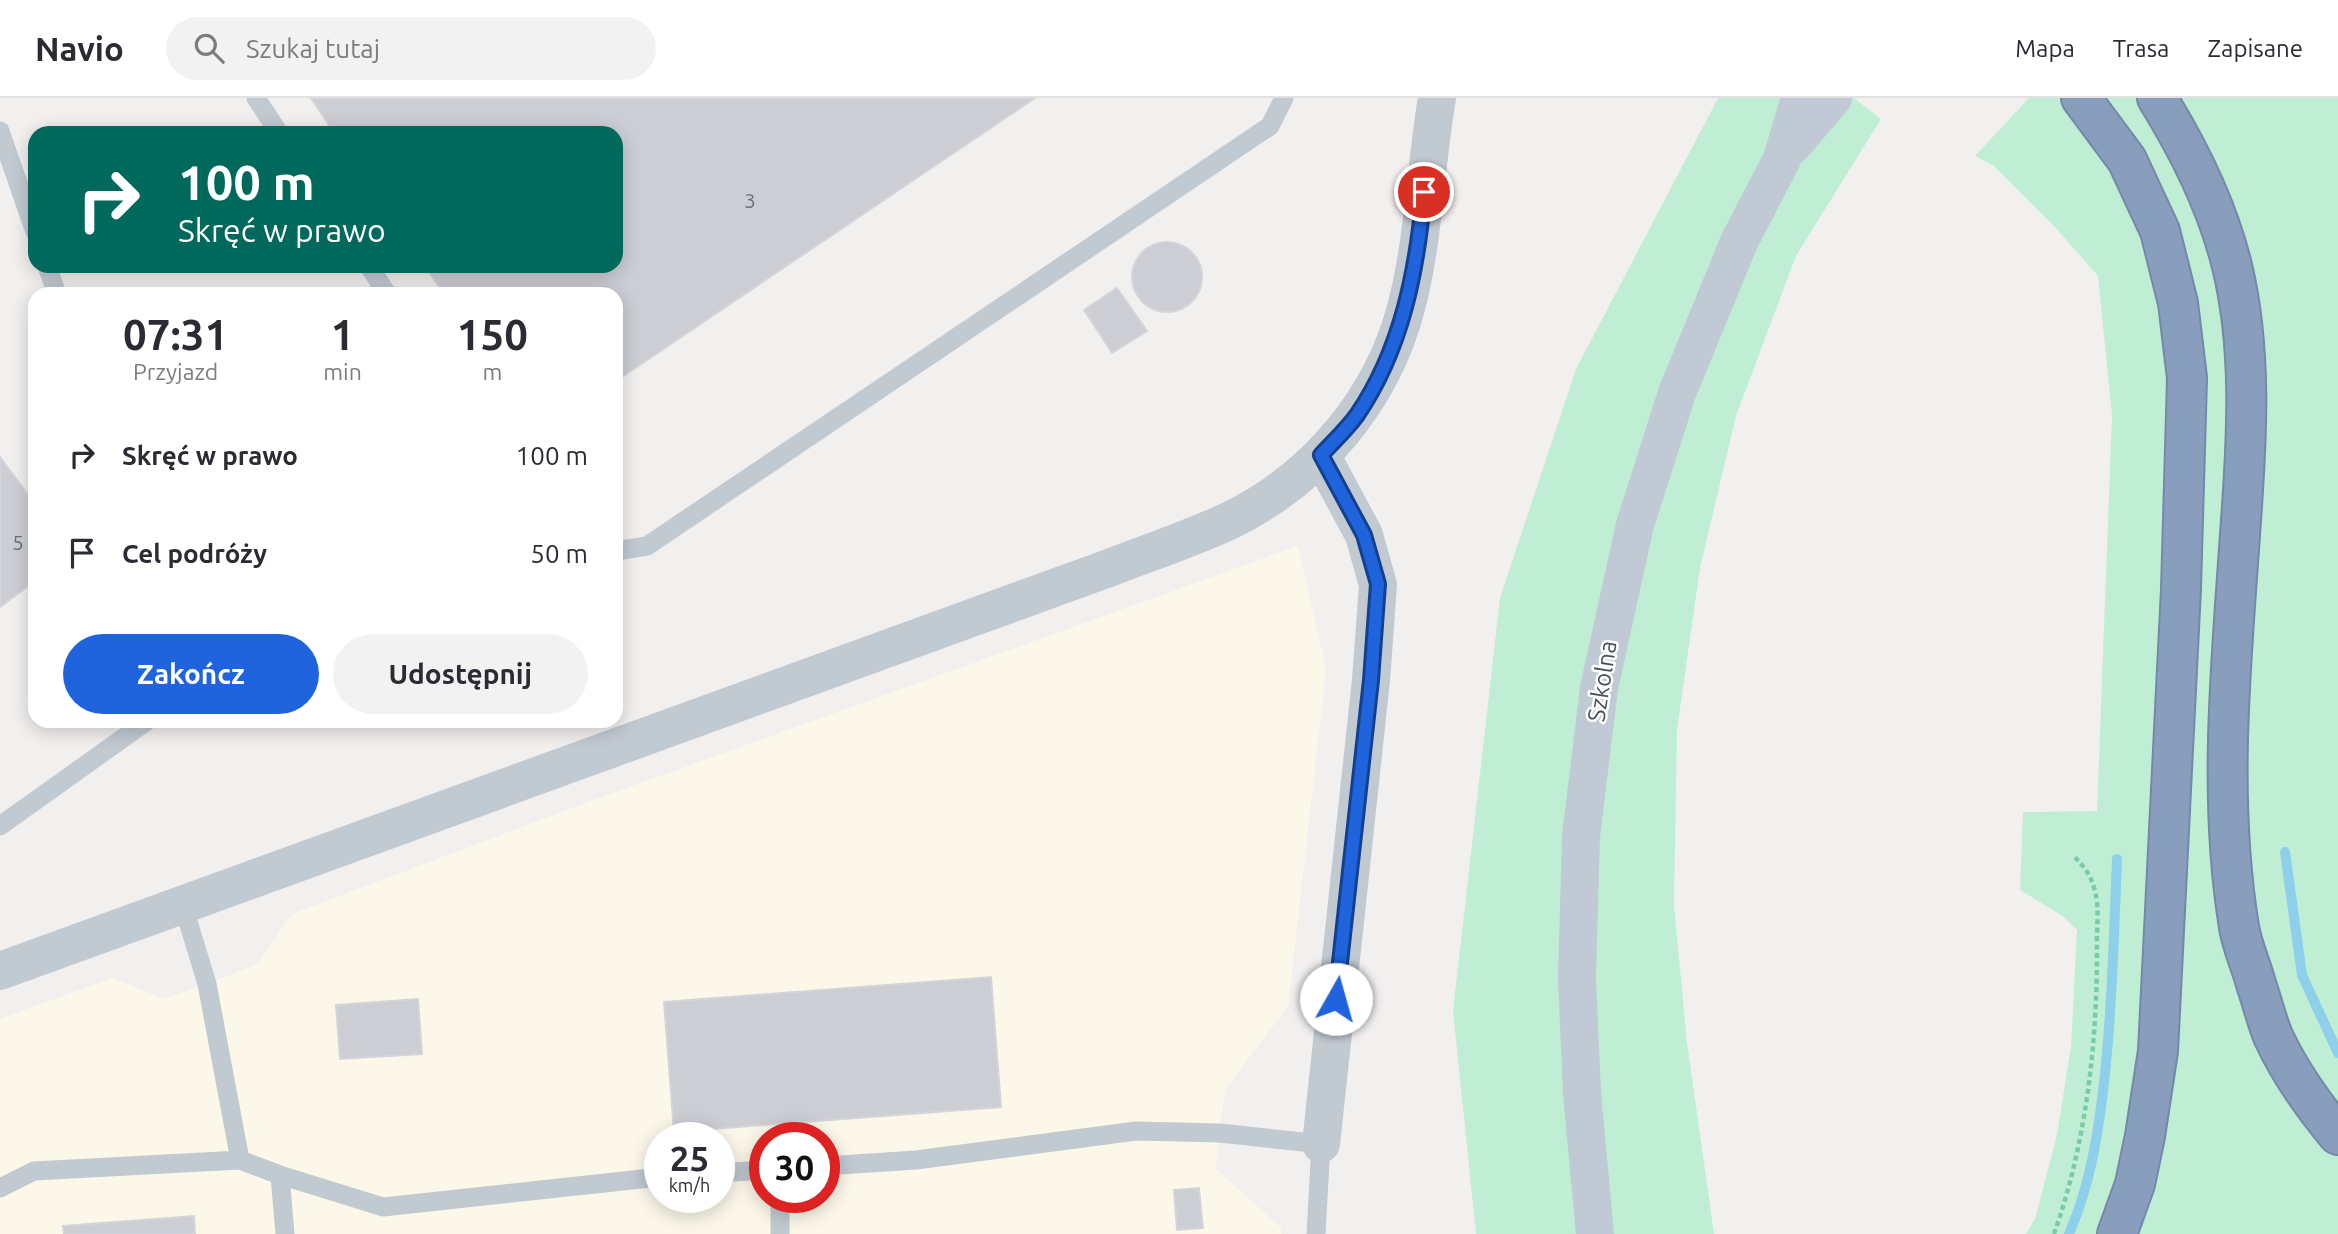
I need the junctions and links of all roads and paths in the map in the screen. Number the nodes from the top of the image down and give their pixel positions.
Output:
1 (256, 98) edge
2 (1284, 98) edge
3 (1437, 98) edge
4 (1800, 98) edge
5 (1833, 98) edge
6 (2081, 98) edge
7 (2157, 98) edge
8 (274, 126) edge
9 (0, 131) edge
10 (1782, 159) junction
11 (28, 212) edge
12 (1321, 455) junction
13 (623, 550) edge
14 (136, 728) edge
15 (0, 826) edge
16 (2074, 856) dead end
17 (183, 905) junction
18 (0, 971) edge
19 (2338, 1135) edge
20 (1321, 1144) junction
21 (240, 1160) junction
22 (840, 1165) edge
23 (280, 1175) junction
24 (644, 1179) edge
25 (0, 1188) edge
26 (780, 1213) edge
27 (285, 1234) edge
28 (780, 1234) edge
29 (1316, 1234) edge
30 (1595, 1234) edge
31 (2054, 1234) edge
32 (2117, 1234) edge

1 - 8 lane
2 - 13 lane
3 - 12 street
4 - 10 street, Szkolna
5 - 10 street, Szkolna
6 - 32 highway
7 - 19 highway
9 - 11 lane
10 - 30 street, Szkolna
12 - 17 street
12 - 20 street
14 - 15 lane
16 - 31 path
17 - 18 street
17 - 21 lane
20 - 22 lane
20 - 29 lane
21 - 23 lane
21 - 25 lane
23 - 24 lane
23 - 27 lane
26 - 28 lane

